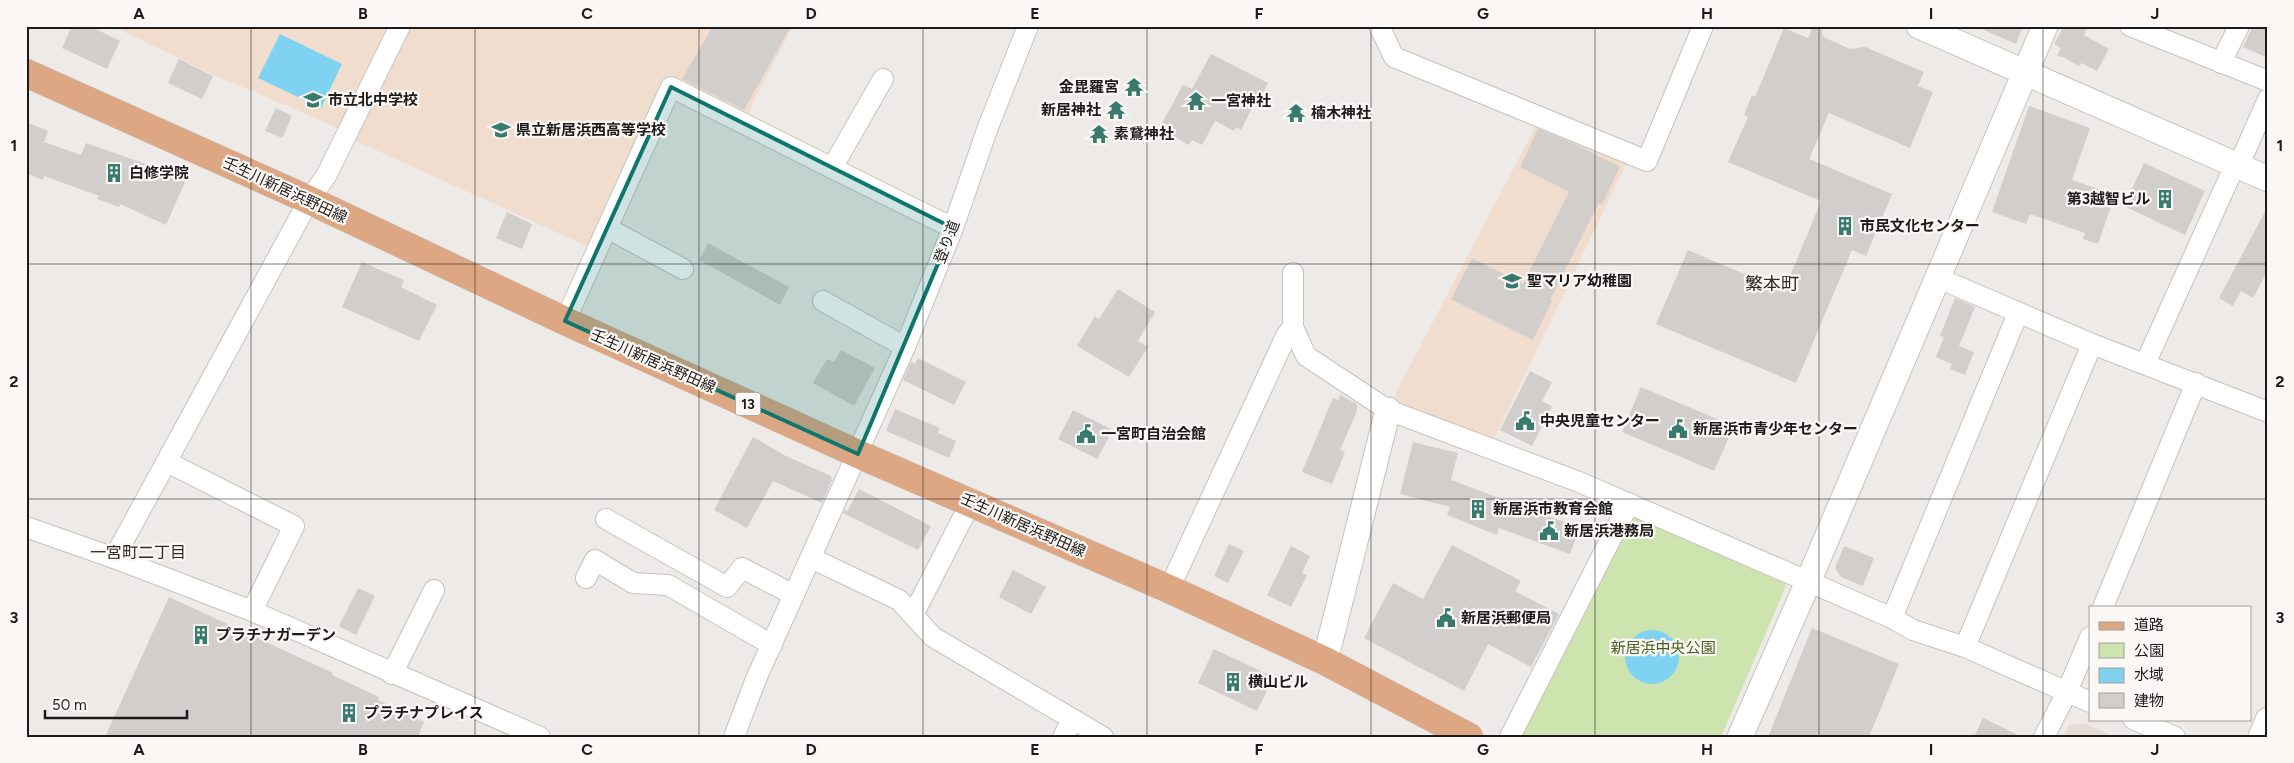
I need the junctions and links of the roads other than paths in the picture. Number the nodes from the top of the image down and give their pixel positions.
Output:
1 (400, 26) edge
2 (1028, 26) edge
3 (1380, 26) edge
4 (1703, 26) edge
5 (1919, 26) edge
6 (2045, 26) edge
7 (2130, 26) edge
8 (2239, 26) edge
9 (2221, 62) junction
10 (2024, 72) junction
11 (26, 73) edge
12 (883, 79) dead end
13 (2268, 81) edge
14 (2268, 99) edge
15 (2236, 166) junction
16 (832, 168) junction
17 (2268, 179) edge
18 (309, 200) junction
19 (607, 228) junction
20 (953, 228) junction
21 (684, 269) dead end
22 (1293, 273) dead end
23 (1938, 278) junction
24 (823, 301) dead end
25 (2018, 313) junction
26 (565, 321) junction
27 (1293, 327) junction
28 (2092, 344) junction
29 (905, 347) junction
30 (2145, 364) junction
31 (2196, 383) junction
32 (1388, 410) junction
33 (2268, 412) edge
34 (858, 454) junction
35 (168, 462) junction
36 (971, 502) junction
37 (1629, 503) junction
38 (606, 519) dead end
39 (26, 527) edge
40 (114, 558) junction
41 (811, 558) junction
42 (586, 578) dead end
43 (1808, 582) junction
44 (1169, 589) junction
45 (434, 590) dead end
46 (794, 595) junction
47 (2103, 606) edge
48 (252, 612) junction
49 (913, 615) junction
50 (1892, 618) junction
51 (2089, 639) edge
52 (772, 645) junction
53 (1965, 647) junction
54 (1325, 661) junction
55 (392, 674) junction
56 (2067, 692) junction
57 (2089, 702) edge
58 (2134, 720) edge
59 (2268, 720) edge
60 (1068, 728) edge
61 (540, 737) edge
62 (734, 737) edge
63 (1103, 737) edge
64 (1469, 737) edge
65 (1510, 737) edge
66 (1740, 737) edge
67 (2044, 737) edge
68 (2175, 737) edge
69 (2261, 737) edge

1 - 18 street
2 - 20 street, 登り道
3 - 4 street
5 - 10 street
6 - 10 street
7 - 9 street
8 - 9 street
9 - 13 street
10 - 15 street
10 - 23 street
11 - 18 main road, 壬生川新居浜野田線 / 13
12 - 16 street
14 - 15 street
15 - 17 street
15 - 30 street
16 - 19 street
16 - 20 street
18 - 26 main road, 壬生川新居浜野田線 / 13
18 - 35 street
19 - 21 street
19 - 26 street
20 - 29 street, 登り道
22 - 27 street
23 - 25 street
23 - 43 street
24 - 29 street
25 - 28 street
25 - 50 street
26 - 34 main road, 壬生川新居浜野田線 / 13
27 - 32 street
27 - 44 street
28 - 30 street
28 - 53 street
29 - 34 street, 登り道
30 - 31 street
31 - 33 street
31 - 47 street
32 - 37 street
32 - 54 street
34 - 36 main road, 壬生川新居浜野田線 / 13
34 - 41 street, 登り道
35 - 40 street
35 - 48 street
36 - 44 main road, 壬生川新居浜野田線 / 13
36 - 49 street
37 - 43 street
37 - 65 street
38 - 46 street
39 - 40 street
40 - 48 street
41 - 46 street, 登り道
41 - 49 street
42 - 52 street
43 - 50 street
43 - 66 street
44 - 54 main road, 壬生川新居浜野田線 / 13
45 - 55 street
46 - 52 street, 登り道
48 - 55 street
49 - 60 street
50 - 53 street
51 - 56 street
52 - 62 street, 登り道
53 - 56 street
54 - 64 main road, 壬生川新居浜野田線 / 13
55 - 61 street
56 - 57 street
56 - 67 street
58 - 68 street
59 - 69 street
60 - 63 street

